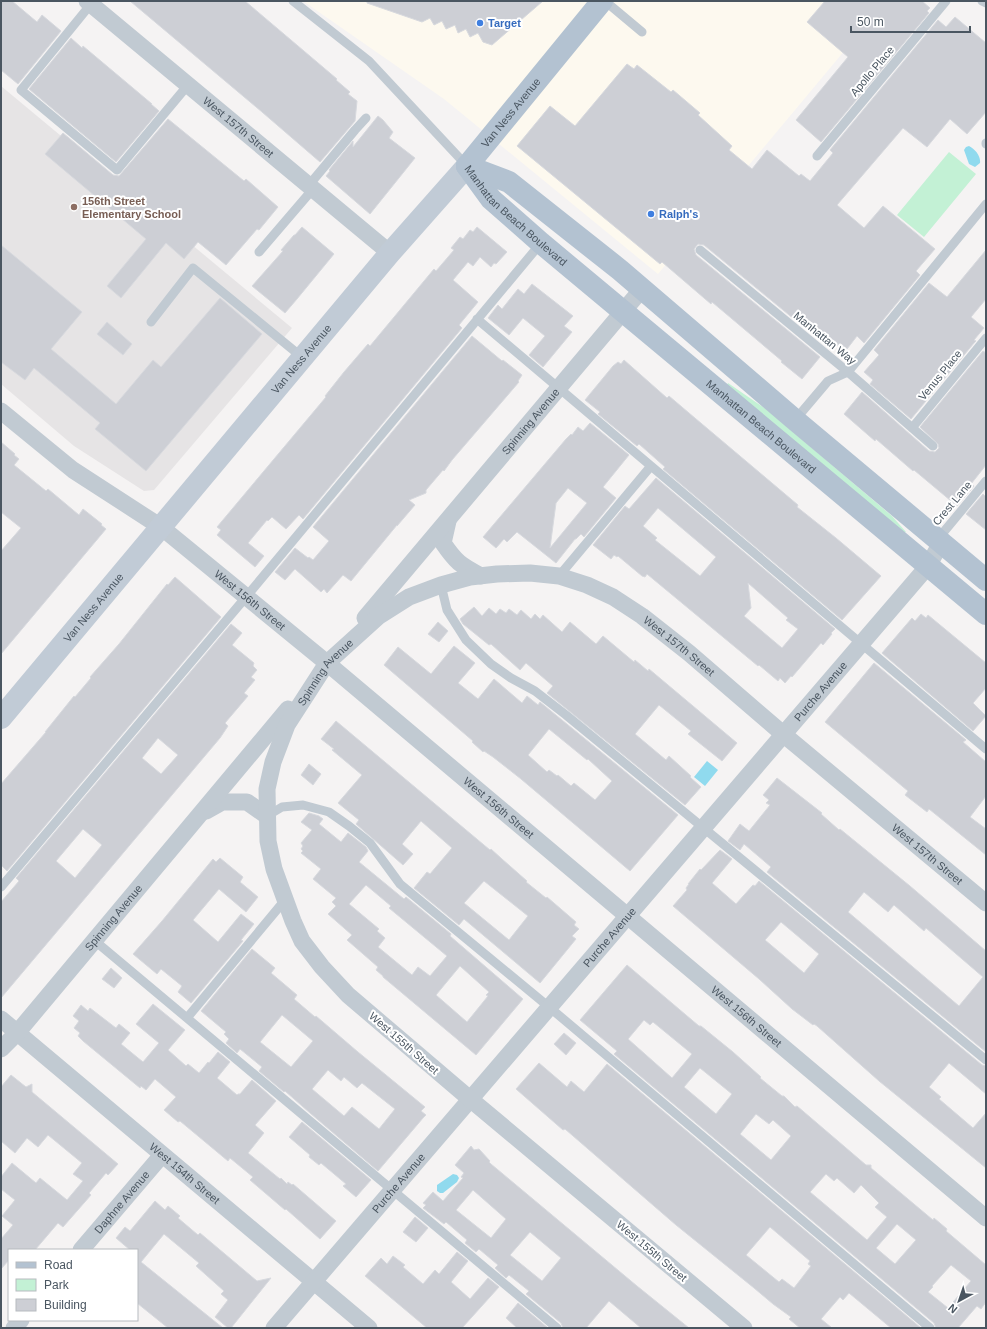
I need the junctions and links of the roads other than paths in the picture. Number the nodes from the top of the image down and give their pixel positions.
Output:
1 (293, 1) edge
2 (603, 1) edge
3 (946, 1) edge
4 (982, 1) edge
5 (986, 2) edge
6 (89, 3) edge
7 (642, 32) dead end
8 (188, 85) junction
9 (366, 118) dead end
10 (817, 156) dead end
11 (467, 166) junction
12 (311, 187) junction
13 (986, 204) edge
14 (541, 243) junction
15 (700, 250) dead end
16 (259, 252) dead end
17 (390, 253) junction
18 (642, 289) junction
19 (624, 312) junction
20 (477, 319) junction
21 (151, 322) dead end
22 (986, 338) edge
23 (303, 358) junction
24 (848, 372) junction
25 (559, 389) junction
26 (1, 411) edge
27 (796, 420) junction
28 (912, 428) junction
29 (933, 446) dead end
30 (652, 466) junction
31 (986, 481) edge
32 (448, 521) junction
33 (161, 527) junction
34 (939, 541) junction
35 (928, 566) junction
36 (481, 576) junction
37 (559, 576) junction
38 (986, 580) edge
39 (441, 585) junction
40 (246, 597) junction
41 (986, 614) edge
42 (860, 644) junction
43 (327, 663) junction
44 (1, 718) edge
45 (783, 734) junction
46 (986, 749) edge
47 (199, 816) junction
48 (267, 816) junction
49 (703, 827) junction
50 (1, 887) edge
51 (285, 900) junction
52 (986, 903) edge
53 (628, 915) junction
54 (95, 941) junction
55 (549, 1006) junction
56 (188, 1018) junction
57 (1, 1020) edge
58 (17, 1033) junction
59 (1, 1049) edge
60 (986, 1060) edge
61 (470, 1099) junction
62 (162, 1155) junction
63 (392, 1190) junction
64 (986, 1218) edge
65 (82, 1249) edge
66 (314, 1282) junction
67 (274, 1328) edge
68 (369, 1328) edge
69 (557, 1328) edge
70 (744, 1328) edge
71 (930, 1328) edge

1 - 11 lane
2 - 7 lane
2 - 11 main road, Van Ness Avenue
3 - 10 lane, Apollo Place
4 - 5 lane
6 - 8 street, West 157th Street
6 - 8 lane
8 - 12 street, West 157th Street
9 - 12 lane
11 - 14 main road, Manhattan Beach Boulevard
11 - 17 main road, Van Ness Avenue
11 - 18 main road, Manhattan Beach Boulevard
12 - 16 lane
12 - 17 street, West 157th Street
13 - 24 lane
14 - 19 main road, Manhattan Beach Boulevard
14 - 20 lane
15 - 24 lane, Manhattan Way
17 - 23 main road, Van Ness Avenue
18 - 19 street, Spinning Avenue
18 - 27 main road, Manhattan Beach Boulevard
19 - 25 street, Spinning Avenue
19 - 35 main road, Manhattan Beach Boulevard
20 - 25 lane
20 - 40 lane
21 - 23 lane
22 - 28 lane, Venus Place
23 - 33 main road, Van Ness Avenue
24 - 27 lane
24 - 28 lane, Manhattan Way
25 - 30 lane
25 - 32 street, Spinning Avenue
26 - 33 street, West 156th Street
27 - 34 main road, Manhattan Beach Boulevard
28 - 29 lane, Manhattan Way
30 - 37 lane
30 - 42 lane
31 - 34 lane, Crest Lane
32 - 36 street
32 - 43 street, Spinning Avenue
33 - 40 street, West 156th Street
33 - 44 main road, Van Ness Avenue
34 - 35 street, Purche Avenue
34 - 38 main road, Manhattan Beach Boulevard
35 - 41 main road, Manhattan Beach Boulevard
35 - 42 street, Purche Avenue
36 - 37 street, West 157th Street
36 - 39 street, West 157th Street
37 - 45 street, West 157th Street
39 - 43 street, West 157th Street
39 - 49 lane
40 - 43 street, West 156th Street
40 - 50 lane
42 - 45 street, Purche Avenue
42 - 46 lane
43 - 47 street, Spinning Avenue
43 - 48 street, West 155th Street
43 - 53 street, West 156th Street
45 - 49 street, Purche Avenue
45 - 52 street, West 157th Street
47 - 48 street
47 - 54 street, Spinning Avenue
48 - 51 street, West 155th Street
48 - 55 lane
49 - 53 street, Purche Avenue
49 - 60 lane
51 - 56 lane
51 - 61 street, West 155th Street
53 - 55 street, Purche Avenue
53 - 64 street, West 156th Street
54 - 56 lane
54 - 58 street, Spinning Avenue
55 - 61 street, Purche Avenue
55 - 71 lane
56 - 63 lane
57 - 58 street, West 154th Street
58 - 59 street, Spinning Avenue
58 - 62 street, West 154th Street
61 - 63 street, Purche Avenue
61 - 70 street, West 155th Street
62 - 65 street, Daphne Avenue
62 - 66 street, West 154th Street
63 - 66 street, Purche Avenue
63 - 69 lane
66 - 67 street, Purche Avenue
66 - 68 street, West 154th Street

